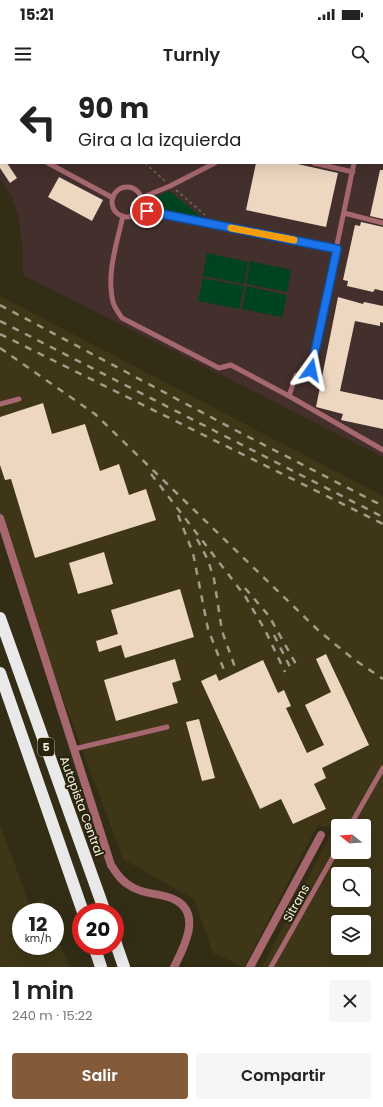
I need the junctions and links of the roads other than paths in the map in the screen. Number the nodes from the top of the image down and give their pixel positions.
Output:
1 (50, 164) edge
2 (213, 164) edge
3 (318, 164) edge
4 (354, 164) edge
5 (353, 172) junction
6 (113, 198) junction
7 (141, 198) junction
8 (138, 211) junction
9 (344, 213) junction
10 (123, 216) junction
11 (383, 223) edge
12 (337, 249) junction
13 (289, 396) junction
14 (19, 399) dead end
15 (0, 404) edge
16 (383, 450) edge
17 (0, 518) edge
18 (0, 618) edge
19 (0, 673) edge
20 (167, 727) dead end
21 (74, 749) junction
22 (383, 768) edge
23 (354, 819) edge
24 (321, 835) dead end
25 (332, 859) edge
26 (80, 903) edge
27 (102, 903) edge
28 (95, 955) edge
29 (97, 955) edge
30 (120, 955) edge
31 (97, 967) edge
32 (101, 967) edge
33 (124, 967) edge
34 (174, 967) edge
35 (250, 967) edge
36 (271, 967) edge

1 - 6 lane
2 - 7 lane
3 - 5 lane
4 - 5 lane
5 - 9 lane
6 - 7 lane
6 - 10 lane
7 - 8 lane
8 - 10 lane
8 - 12 lane
9 - 11 lane
9 - 12 lane
10 - 13 lane
12 - 13 lane
13 - 16 lane
14 - 15 lane
17 - 21 street
18 - 27 highway, Autopista Central / 5
19 - 26 highway, 5
20 - 21 lane
21 - 34 street
22 - 23 lane
24 - 35 street
25 - 36 lane, Sitrans
28 - 31 highway
29 - 32 highway
30 - 33 highway

